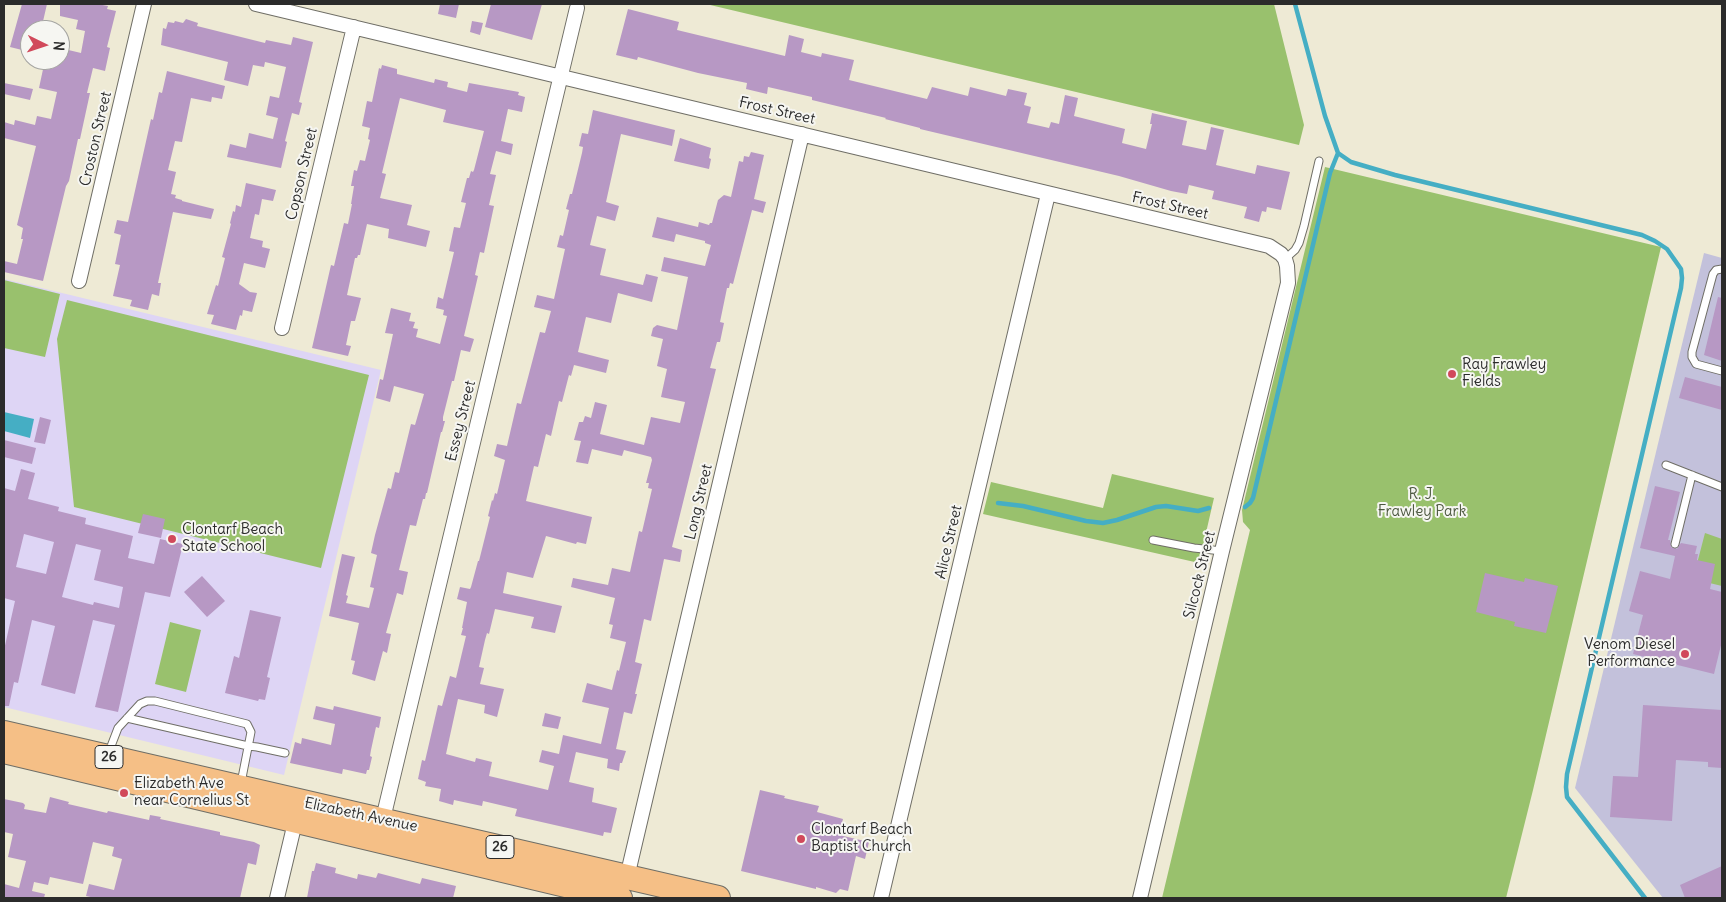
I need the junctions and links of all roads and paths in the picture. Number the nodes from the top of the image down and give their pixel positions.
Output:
1 (144, 4) edge
2 (256, 4) edge
3 (577, 8) dead end
4 (354, 27) junction
5 (561, 77) junction
6 (802, 134) junction
7 (1319, 161) dead end
8 (1048, 194) junction
9 (1285, 259) junction
10 (1722, 268) edge
11 (79, 281) dead end
12 (282, 328) dead end
13 (1722, 371) edge
14 (1666, 465) dead end
15 (1692, 475) junction
16 (1722, 487) edge
17 (1153, 540) dead end
18 (1676, 544) dead end
19 (1222, 551) junction
20 (127, 718) junction
21 (4, 733) edge
22 (248, 746) junction
23 (4, 751) edge
24 (285, 753) dead end
25 (108, 757) junction
26 (240, 788) junction
27 (298, 811) junction
28 (380, 830) junction
29 (623, 887) edge
30 (711, 897) edge
31 (277, 898) edge
32 (881, 898) edge
33 (1140, 898) edge

1 - 11 street, Croston Street
2 - 4 street, Frost Street
3 - 5 street, Essey Street
4 - 5 street, Frost Street
4 - 12 street, Copson Street
5 - 6 street, Frost Street
5 - 28 street, Essey Street
6 - 8 street, Frost Street
6 - 29 street, Long Street
7 - 9 lane
8 - 9 street, Frost Street
8 - 32 street, Alice Street
9 - 19 street, Silcock Street
10 - 13 lane
14 - 15 lane
15 - 16 lane
15 - 18 lane
17 - 19 lane
19 - 33 street, Silcock Street
20 - 22 lane
20 - 22 lane
20 - 25 lane
21 - 25 highway, Elizabeth Avenue / 26
22 - 24 lane
22 - 26 lane
23 - 27 highway, Elizabeth Avenue / 26
25 - 26 highway, Elizabeth Avenue / 26
26 - 27 highway, Elizabeth Avenue / 26
27 - 28 highway, Elizabeth Avenue / 26
27 - 31 street
28 - 29 highway, Elizabeth Avenue / 26
29 - 30 highway, Elizabeth Avenue / 26

